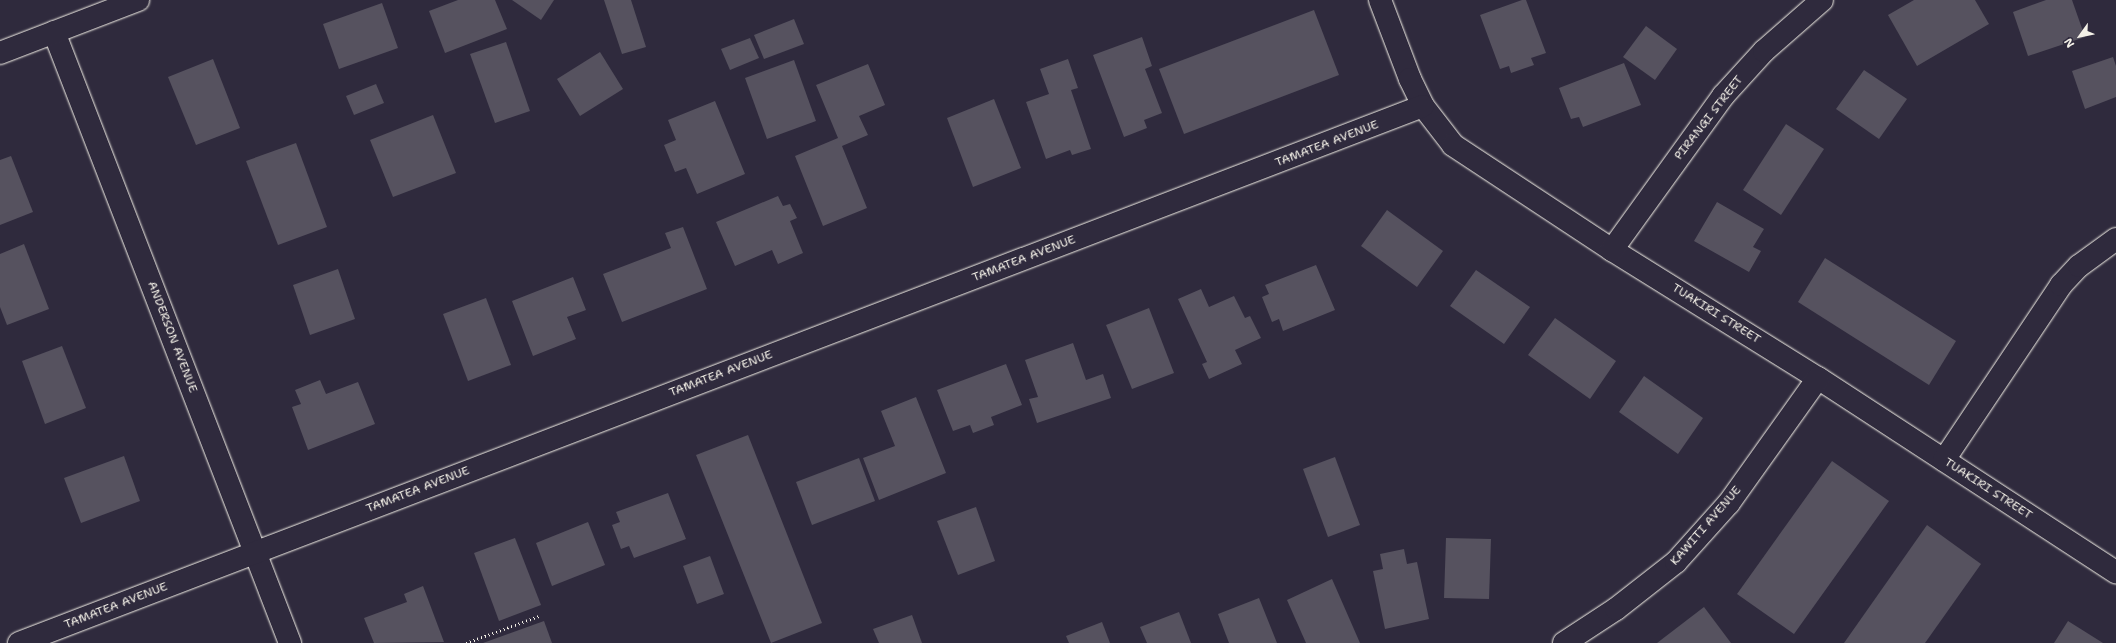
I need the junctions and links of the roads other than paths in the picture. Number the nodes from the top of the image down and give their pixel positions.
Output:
1 (138, 0) edge
2 (1380, 0) edge
3 (1822, 0) edge
4 (54, 32) junction
5 (0, 53) edge
6 (1424, 106) junction
7 (2116, 239) edge
8 (1612, 250) junction
9 (1818, 378) junction
10 (1944, 460) junction
11 (256, 552) junction
12 (2116, 572) edge
13 (19, 643) edge
14 (290, 643) edge
15 (1564, 643) edge

1 - 4 street
2 - 6 street, TUAKIRI STREET
3 - 8 street, PIRANGI STREET
4 - 5 street
4 - 11 street, ANDERSON AVENUE
6 - 8 street, TUAKIRI STREET
6 - 11 street, TAMATEA AVENUE
7 - 10 street
8 - 9 street, TUAKIRI STREET
9 - 10 street, TUAKIRI STREET
9 - 15 street, KAWITI AVENUE
10 - 12 street, TUAKIRI STREET
11 - 13 street, TAMATEA AVENUE
11 - 14 street, ANDERSON AVENUE

